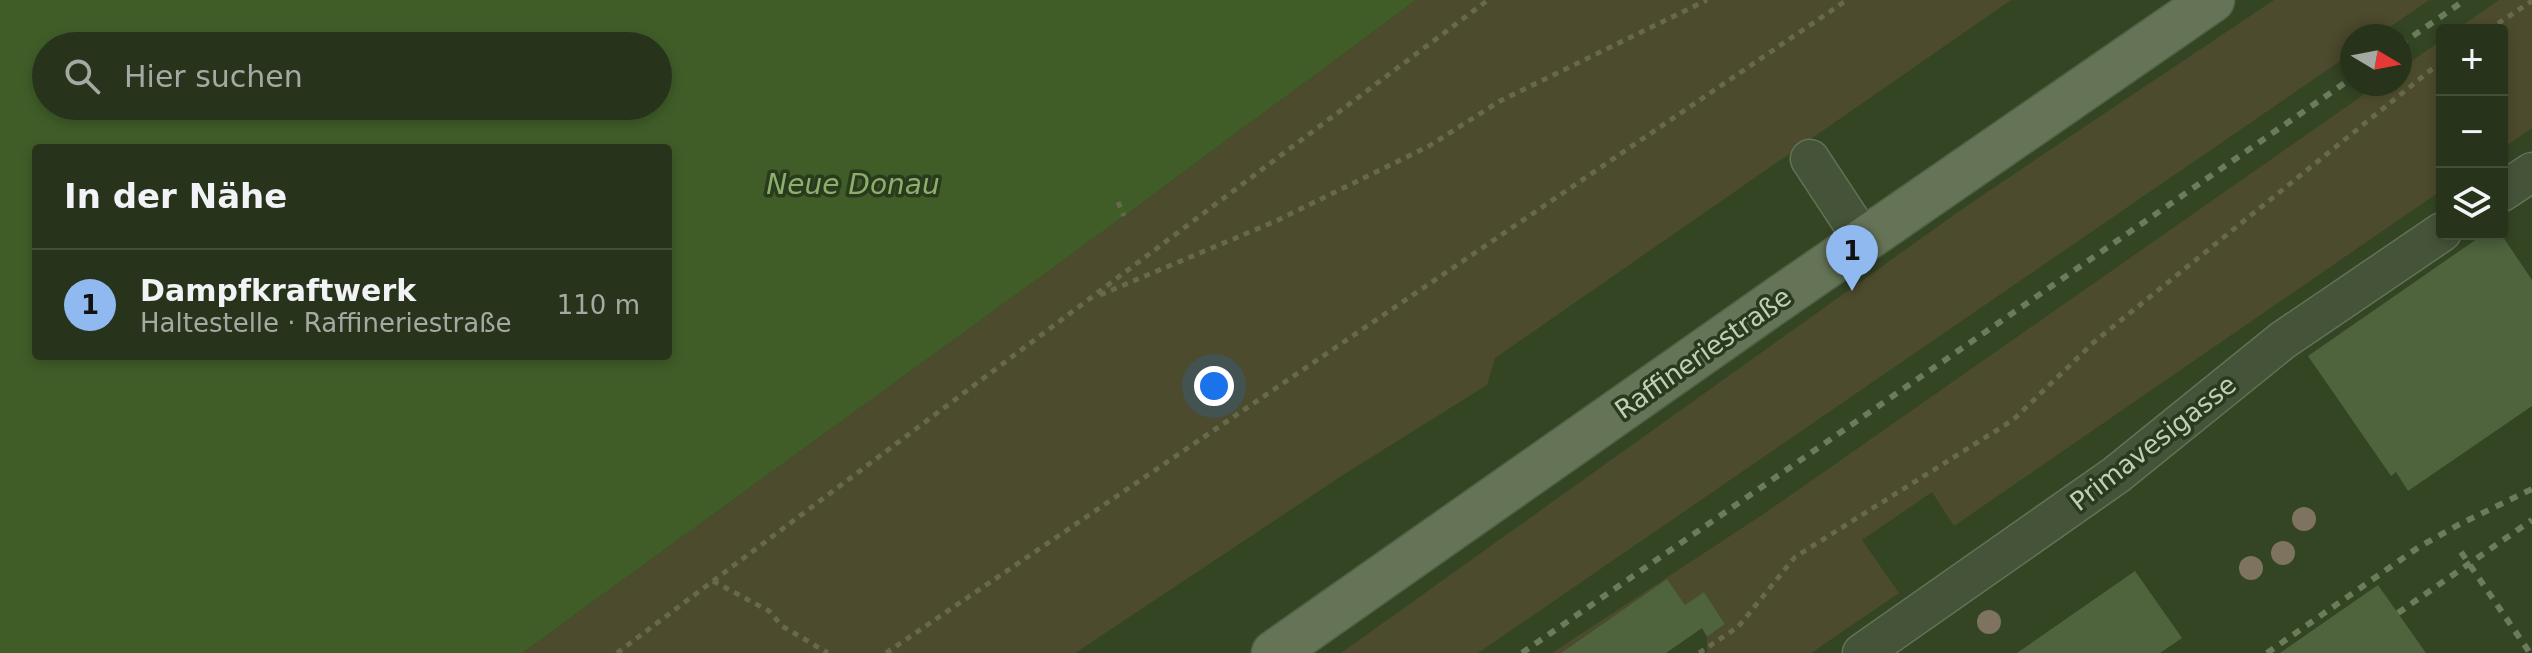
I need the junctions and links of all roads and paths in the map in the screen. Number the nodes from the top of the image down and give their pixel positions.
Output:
1 (1488, 0) edge
2 (1707, 0) edge
3 (1847, 0) edge
4 (2212, 0) edge
5 (2532, 1) edge
6 (2497, 24) edge
7 (2436, 66) edge
8 (1810, 159) dead end
9 (2532, 172) edge
10 (2508, 188) edge
11 (1118, 202) dead end
12 (1124, 216) dead end
13 (2436, 236) edge
14 (1864, 241) junction
15 (1092, 299) junction
16 (713, 581) junction
17 (617, 653) edge
18 (828, 653) edge
19 (886, 653) edge
20 (1274, 653) edge
21 (1699, 653) edge
22 (1862, 653) edge

1 - 15 path
2 - 15 path
3 - 19 path
4 - 14 main road, Raffineriestraße
5 - 6 path
7 - 21 path
8 - 14 lane
9 - 10 lane
11 - 12 path
13 - 22 lane, Primavesigasse
14 - 20 main road, Raffineriestraße
15 - 16 path
16 - 17 path
16 - 18 path

